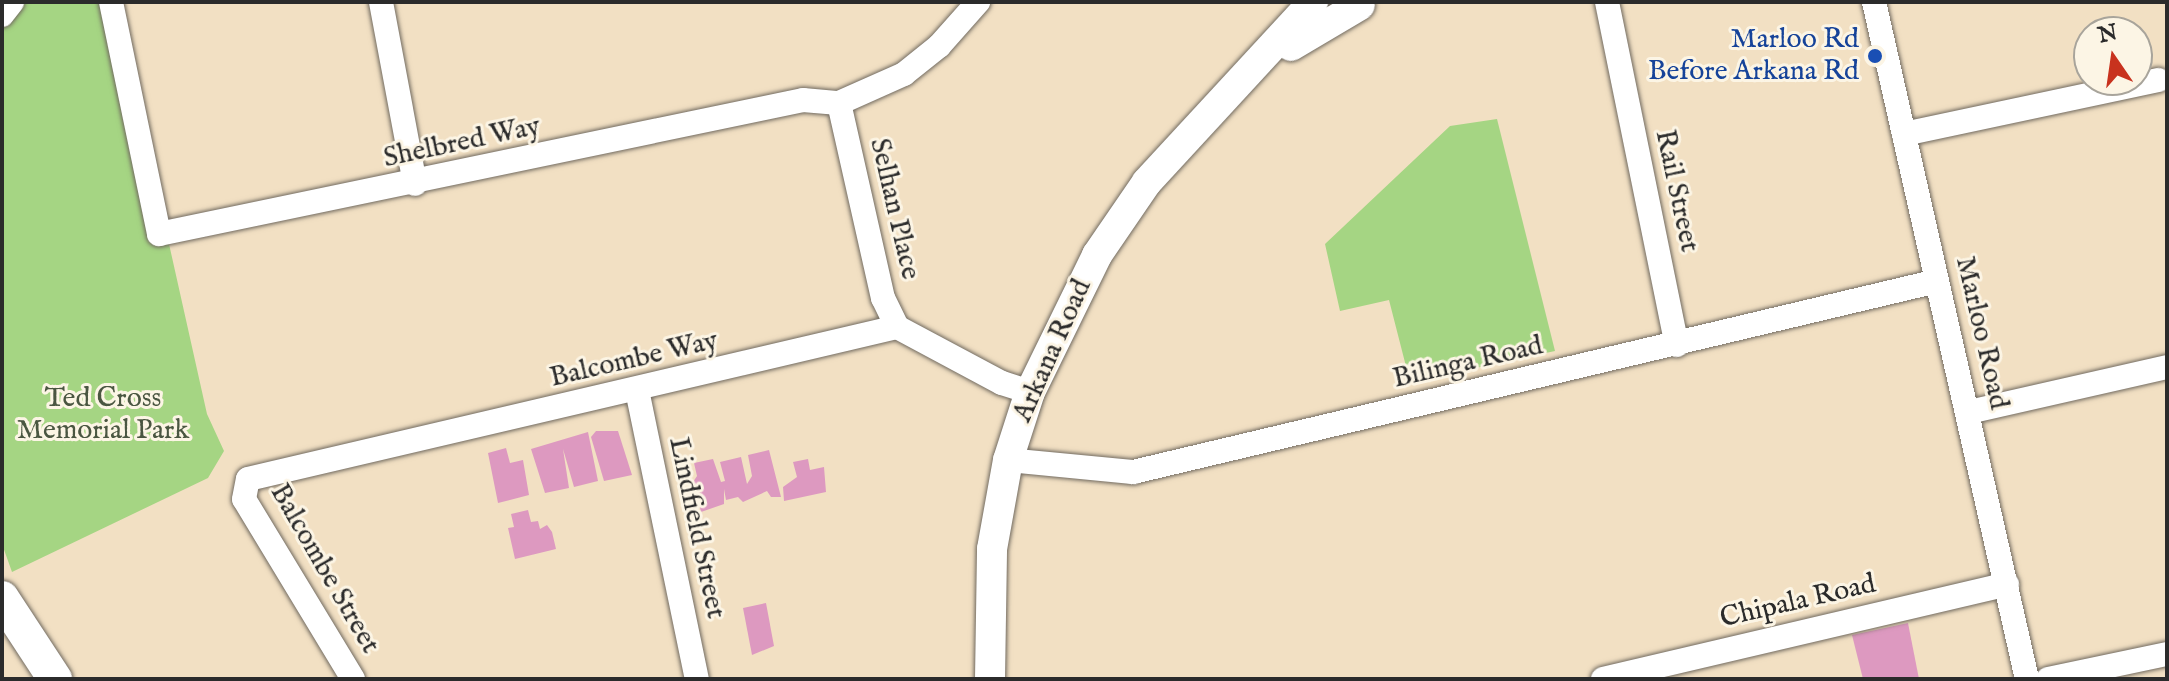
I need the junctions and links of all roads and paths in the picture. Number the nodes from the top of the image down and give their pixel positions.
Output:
1 (12, 2) edge
2 (111, 2) edge
3 (381, 2) edge
4 (978, 2) edge
5 (1313, 2) edge
6 (1607, 2) edge
7 (1874, 2) edge
8 (1362, 3) edge
9 (2, 15) edge
10 (1246, 78) junction
11 (2158, 80) dead end
12 (839, 103) junction
13 (1904, 134) junction
14 (415, 184) junction
15 (1937, 281) junction
16 (897, 327) junction
17 (1677, 345) junction
18 (2167, 367) edge
19 (637, 390) junction
20 (1030, 392) junction
21 (1969, 412) junction
22 (1008, 460) junction
23 (243, 489) joint
24 (2007, 584) junction
25 (2, 598) edge
26 (2167, 654) edge
27 (55, 679) edge
28 (353, 679) edge
29 (697, 679) edge
30 (990, 679) edge
31 (1603, 679) edge
32 (2027, 679) edge
33 (2048, 679) edge

1 - 9 street
2 - 14 street, Shelbred Way
3 - 14 street
4 - 12 street, Shelbred Way
5 - 10 main road, Arkana Road
6 - 17 street, Rail Street
7 - 13 street, Marloo Road
8 - 10 main road, Arkana Road
10 - 20 main road, Arkana Road
11 - 13 street
12 - 14 street, Shelbred Way
12 - 16 street, Selhan Place
13 - 15 street, Marloo Road
15 - 17 street, Bilinga Road
15 - 21 street, Marloo Road
16 - 19 street, Balcombe Way
16 - 20 street
17 - 22 street, Bilinga Road
18 - 21 street
19 - 23 street, Balcombe Way
19 - 29 street, Lindfield Street
20 - 22 main road, Arkana Road
21 - 24 street, Marloo Road
22 - 30 main road, Arkana Road
23 - 28 street, Balcombe Street
24 - 31 street, Chipala Road
24 - 32 street, Marloo Road
25 - 27 highway
26 - 33 street

